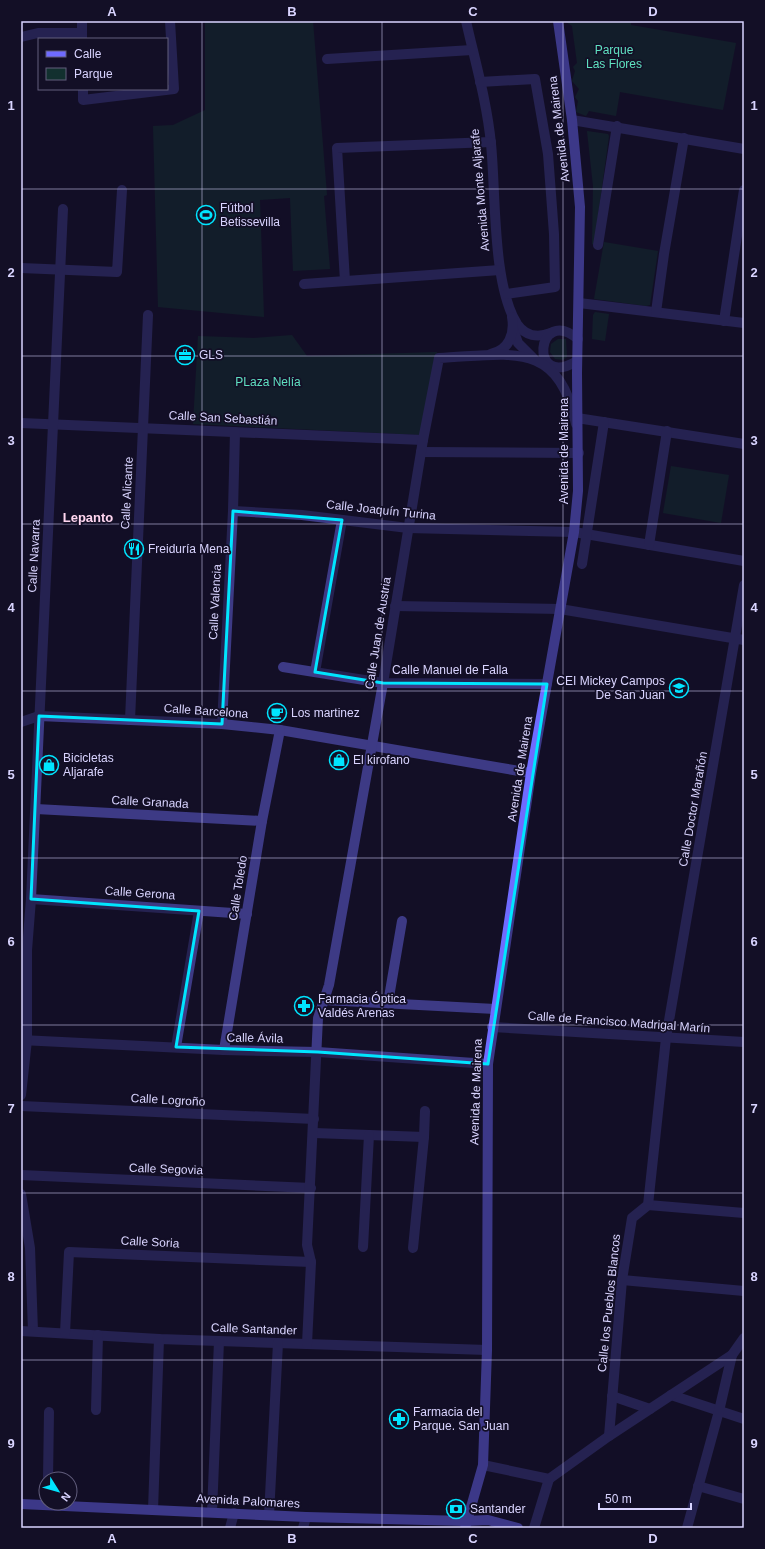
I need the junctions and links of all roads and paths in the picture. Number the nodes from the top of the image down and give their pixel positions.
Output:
1 (82, 21) edge
2 (170, 21) edge
3 (466, 21) edge
4 (558, 21) edge
5 (82, 36) edge
6 (21, 37) edge
7 (472, 50) junction
8 (327, 59) dead end
9 (480, 82) junction
10 (83, 90) edge
11 (166, 90) edge
12 (168, 90) edge
13 (572, 120) junction
14 (617, 126) junction
15 (684, 138) junction
16 (491, 142) junction
17 (744, 149) edge
18 (122, 190) dead end
19 (744, 190) edge
20 (63, 209) dead end
21 (598, 245) dead end
22 (21, 268) edge
23 (61, 270) junction
24 (500, 270) junction
25 (345, 281) junction
26 (304, 284) dead end
27 (506, 294) junction
28 (579, 303) junction
29 (510, 309) junction
30 (656, 312) junction
31 (148, 315) dead end
32 (724, 321) junction
33 (744, 323) edge
34 (513, 329) junction
35 (551, 333) junction
36 (535, 336) junction
37 (578, 339) junction
38 (517, 340) junction
39 (502, 349) junction
40 (485, 356) junction
41 (536, 360) junction
42 (577, 361) junction
43 (555, 367) junction
44 (577, 418) junction
45 (604, 422) junction
46 (21, 423) edge
47 (53, 424) junction
48 (143, 428) junction
49 (235, 432) junction
50 (667, 432) junction
51 (578, 435) junction
52 (423, 440) junction
53 (744, 444) edge
54 (421, 452) junction
55 (579, 453) junction
56 (233, 510) junction
57 (342, 520) junction
58 (408, 528) junction
59 (574, 532) junction
60 (586, 534) junction
61 (649, 545) junction
62 (744, 561) edge
63 (582, 564) dead end
64 (744, 585) edge
65 (395, 606) junction
66 (560, 609) junction
67 (740, 640) edge
68 (283, 667) dead end
69 (315, 672) junction
70 (383, 683) junction
71 (547, 684) junction
72 (39, 716) junction
73 (130, 720) junction
74 (21, 722) edge
75 (222, 724) junction
76 (280, 730) junction
77 (372, 745) junction
78 (531, 774) junction
79 (36, 809) junction
80 (262, 821) junction
81 (31, 899) junction
82 (199, 911) junction
83 (247, 914) junction
84 (402, 920) dead end
85 (24, 950) edge
86 (324, 1000) junction
87 (388, 1003) junction
88 (495, 1009) junction
89 (492, 1027) junction
90 (666, 1038) junction
91 (24, 1040) edge
92 (744, 1042) edge
93 (176, 1047) junction
94 (224, 1050) junction
95 (318, 1052) junction
96 (488, 1064) junction
97 (21, 1095) edge
98 (21, 1106) edge
99 (425, 1111) dead end
100 (314, 1119) junction
101 (314, 1133) junction
102 (369, 1135) junction
103 (424, 1137) junction
104 (21, 1175) edge
105 (311, 1188) junction
106 (21, 1194) edge
107 (648, 1205) junction
108 (744, 1213) edge
109 (363, 1247) dead end
110 (413, 1248) dead end
111 (311, 1262) junction
112 (622, 1280) junction
113 (744, 1291) edge
114 (21, 1331) edge
115 (33, 1331) junction
116 (65, 1333) junction
117 (98, 1335) junction
118 (744, 1338) edge
119 (159, 1339) junction
120 (219, 1341) junction
121 (278, 1343) junction
122 (308, 1344) junction
123 (487, 1350) junction
124 (732, 1355) junction
125 (671, 1395) junction
126 (612, 1396) junction
127 (650, 1409) junction
128 (96, 1410) dead end
129 (719, 1411) junction
130 (49, 1412) dead end
131 (744, 1419) edge
132 (609, 1436) junction
133 (483, 1465) junction
134 (48, 1471) edge
135 (549, 1479) junction
136 (698, 1486) junction
137 (744, 1499) edge
138 (23, 1503) edge
139 (38, 1504) edge
140 (78, 1506) edge
141 (153, 1510) junction
142 (212, 1512) junction
143 (234, 1513) junction
144 (269, 1515) junction
145 (306, 1516) junction
146 (466, 1525) edge
147 (230, 1528) edge
148 (303, 1528) edge
149 (518, 1528) edge
150 (534, 1528) edge
151 (687, 1528) edge

1 - 5 street
2 - 12 street
3 - 7 street, Avenida Monte Aljarafe
4 - 13 street, Avenida de Mairena
5 - 6 street
7 - 8 street
7 - 9 street, Avenida Monte Aljarafe
9 - 16 street, Avenida Monte Aljarafe
9 - 27 street
10 - 11 street
13 - 14 street
13 - 28 street, Avenida de Mairena
14 - 15 street
14 - 21 street
15 - 17 street
15 - 30 street
16 - 24 street, Avenida Monte Aljarafe
16 - 25 street
18 - 23 street
19 - 32 street
20 - 23 street, Calle Navarra
22 - 23 street
23 - 47 street, Calle Navarra
24 - 25 street
24 - 27 street, Avenida Monte Aljarafe
25 - 26 street
27 - 29 street, Avenida Monte Aljarafe
28 - 30 street
28 - 37 street, Avenida de Mairena
29 - 34 street
29 - 36 street
30 - 32 street
31 - 48 street, Calle Alicante
32 - 33 street
34 - 38 street
34 - 39 street
35 - 36 street
35 - 37 street
35 - 43 street
36 - 38 street
37 - 42 street, Avenida de Mairena
38 - 39 street
38 - 41 street
39 - 40 street
40 - 41 street, Calle Juan de Austria
40 - 52 street, Calle Juan de Austria
41 - 43 street, Calle Juan de Austria
41 - 51 street
42 - 43 street
42 - 44 street, Avenida de Mairena
44 - 45 street
44 - 51 street, Avenida de Mairena
45 - 50 street
45 - 60 street
46 - 47 street, Calle San Sebastián
47 - 48 street, Calle San Sebastián
47 - 72 street, Calle Navarra
48 - 49 street, Calle San Sebastián
48 - 73 street, Calle Alicante
49 - 52 street, Calle San Sebastián
49 - 56 street, Calle Valencia
50 - 53 street
50 - 61 street
51 - 55 street, Avenida de Mairena
52 - 54 street, Calle Juan de Austria
54 - 55 street
54 - 58 street, Calle Juan de Austria
55 - 59 street, Avenida de Mairena
56 - 57 street, Calle Joaquín Turina
56 - 75 street, Calle Valencia
57 - 58 street, Calle Joaquín Turina
57 - 69 street
58 - 59 street, Calle Joaquín Turina
58 - 65 street, Calle Juan de Austria
59 - 60 street, Calle Joaquín Turina
59 - 66 street, Avenida de Mairena
60 - 61 street, Calle Joaquín Turina
60 - 63 street
61 - 62 street, Calle Joaquín Turina
64 - 67 street, Calle Doctor Marañón
65 - 66 street
65 - 70 street, Calle Juan de Austria
66 - 67 street
66 - 71 street, Avenida de Mairena
67 - 90 street, Calle Doctor Marañón
68 - 69 street, Calle Manuel de Falla
69 - 70 street, Calle Manuel de Falla
70 - 71 street, Calle Manuel de Falla
70 - 77 street, Calle Juan de Austria
71 - 78 street, Avenida de Mairena
72 - 73 street, Calle Barcelona
72 - 74 street, Calle Barcelona
72 - 79 street, Calle Navarra
73 - 75 street, Calle Barcelona
75 - 76 street, Calle Barcelona
76 - 77 street, Calle Barcelona
76 - 80 street, Calle Toledo
77 - 78 street, Calle Barcelona
77 - 86 street, Calle Juan de Austria
78 - 88 street, Avenida de Mairena
79 - 80 street, Calle Granada
79 - 81 street, Calle Navarra
80 - 83 street, Calle Toledo
81 - 82 street, Calle Gerona
81 - 85 street, Calle Navarra
82 - 83 street, Calle Gerona
82 - 93 street
83 - 94 street, Calle Toledo
84 - 87 street
85 - 91 street, Calle Navarra
86 - 87 street
86 - 95 street, Calle Juan de Austria
87 - 88 street
88 - 89 street, Avenida de Mairena
89 - 90 street, Calle de Francisco Madrigal Marín
89 - 96 street, Avenida de Mairena
90 - 92 street, Calle de Francisco Madrigal Marín
90 - 107 street
91 - 93 street, Calle Ávila
91 - 97 street, Calle Navarra
93 - 94 street, Calle Ávila
94 - 95 street, Calle Ávila
95 - 96 street, Calle Ávila
95 - 100 street, Calle Juan de Austria
96 - 123 street, Avenida de Mairena
98 - 100 street, Calle Logroño
99 - 103 street
100 - 101 street, Calle Juan de Austria
101 - 102 street
101 - 105 street, Calle Juan de Austria
102 - 103 street
102 - 109 street
103 - 110 street
104 - 105 street, Calle Segovia
105 - 111 street, Calle Juan de Austria
106 - 115 street
107 - 108 street
107 - 112 street, Calle los Pueblos Blancos
111 - 116 street, Calle Soria
111 - 122 street, Calle Juan de Austria
112 - 113 street
112 - 126 street, Calle los Pueblos Blancos
114 - 115 street, Calle Santander
115 - 116 street, Calle Santander
116 - 117 street, Calle Santander
117 - 119 street, Calle Santander
117 - 128 street
118 - 124 street
119 - 120 street, Calle Santander
119 - 141 street
120 - 121 street, Calle Santander
120 - 142 street
121 - 122 street, Calle Santander
121 - 144 street
122 - 123 street, Calle Santander
123 - 133 street, Avenida de Mairena
124 - 125 street
124 - 129 street
125 - 127 street
125 - 129 street
126 - 127 street
126 - 132 street, Calle los Pueblos Blancos
127 - 132 street
129 - 131 street
129 - 136 street
130 - 134 street
132 - 135 street
133 - 135 street
133 - 146 street, Avenida de Mairena
135 - 150 street
136 - 137 street
136 - 151 street
138 - 139 street, Avenida Palomares
140 - 141 street, Avenida Palomares
141 - 142 street, Avenida Palomares
142 - 143 street, Avenida Palomares
143 - 144 street, Avenida Palomares
143 - 147 street
144 - 145 street, Avenida Palomares
145 - 146 street, Avenida Palomares
145 - 148 street
146 - 149 street, Avenida Palomares

